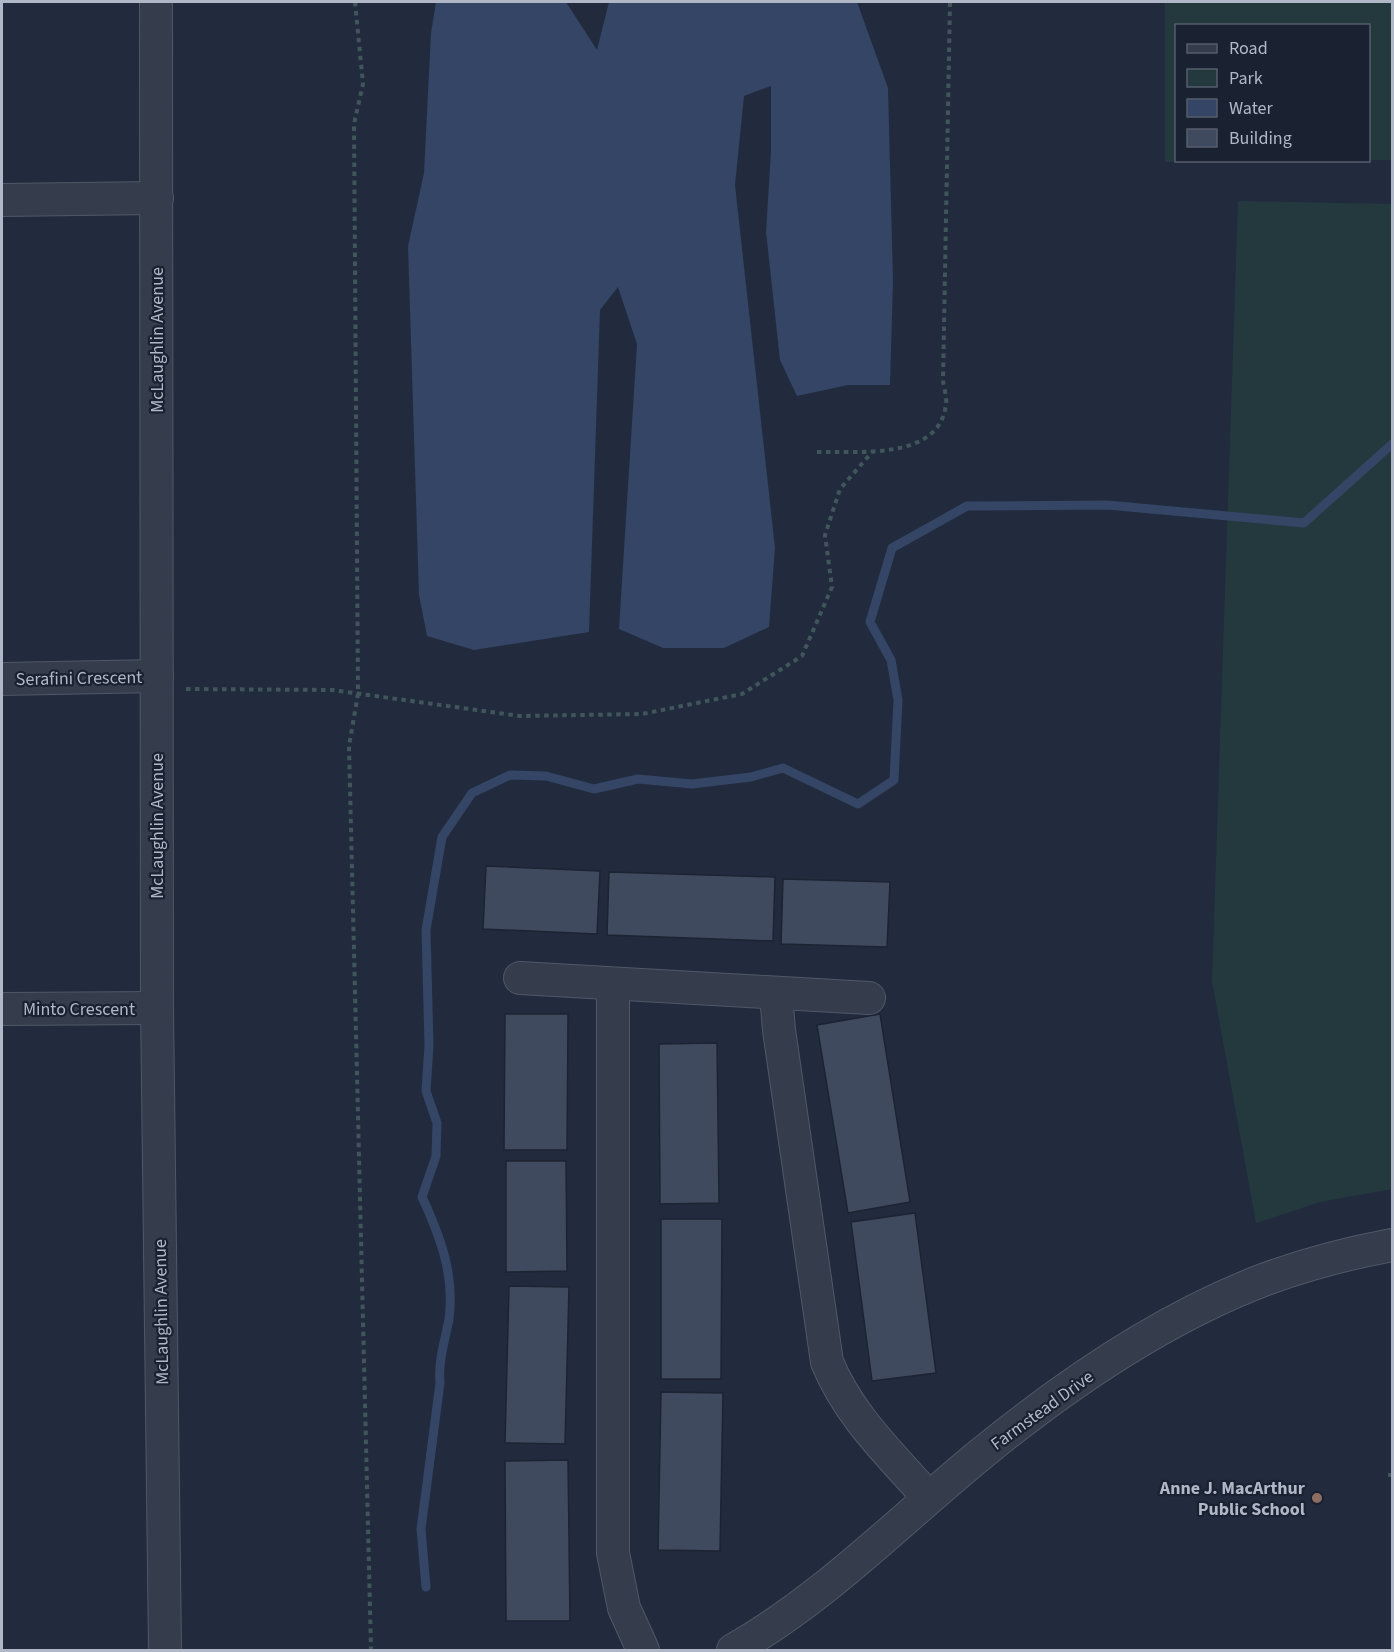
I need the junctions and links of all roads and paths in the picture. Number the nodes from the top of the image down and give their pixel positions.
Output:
1 (156, 2) edge
2 (355, 2) edge
3 (950, 2) edge
4 (157, 198) junction
5 (2, 200) edge
6 (873, 451) junction
7 (817, 452) dead end
8 (2, 679) edge
9 (157, 683) junction
10 (358, 694) junction
11 (520, 978) dead end
12 (613, 984) junction
13 (776, 994) junction
14 (869, 998) dead end
15 (157, 1008) junction
16 (2, 1009) edge
17 (1392, 1245) edge
18 (929, 1498) junction
19 (165, 1650) edge
20 (371, 1650) edge
21 (643, 1650) edge
22 (733, 1650) edge

1 - 4 street, McLaughlin Avenue
2 - 10 path
3 - 6 path
4 - 5 street
4 - 9 street, McLaughlin Avenue
6 - 7 path
6 - 10 path
8 - 9 street, Serafini Crescent
9 - 10 path
9 - 15 street, McLaughlin Avenue
10 - 20 path
11 - 12 street
12 - 13 street
12 - 21 street
13 - 14 street
13 - 18 street
15 - 16 street, Minto Crescent
15 - 19 street, McLaughlin Avenue
17 - 18 street, Farmstead Drive
18 - 22 street, Farmstead Drive

